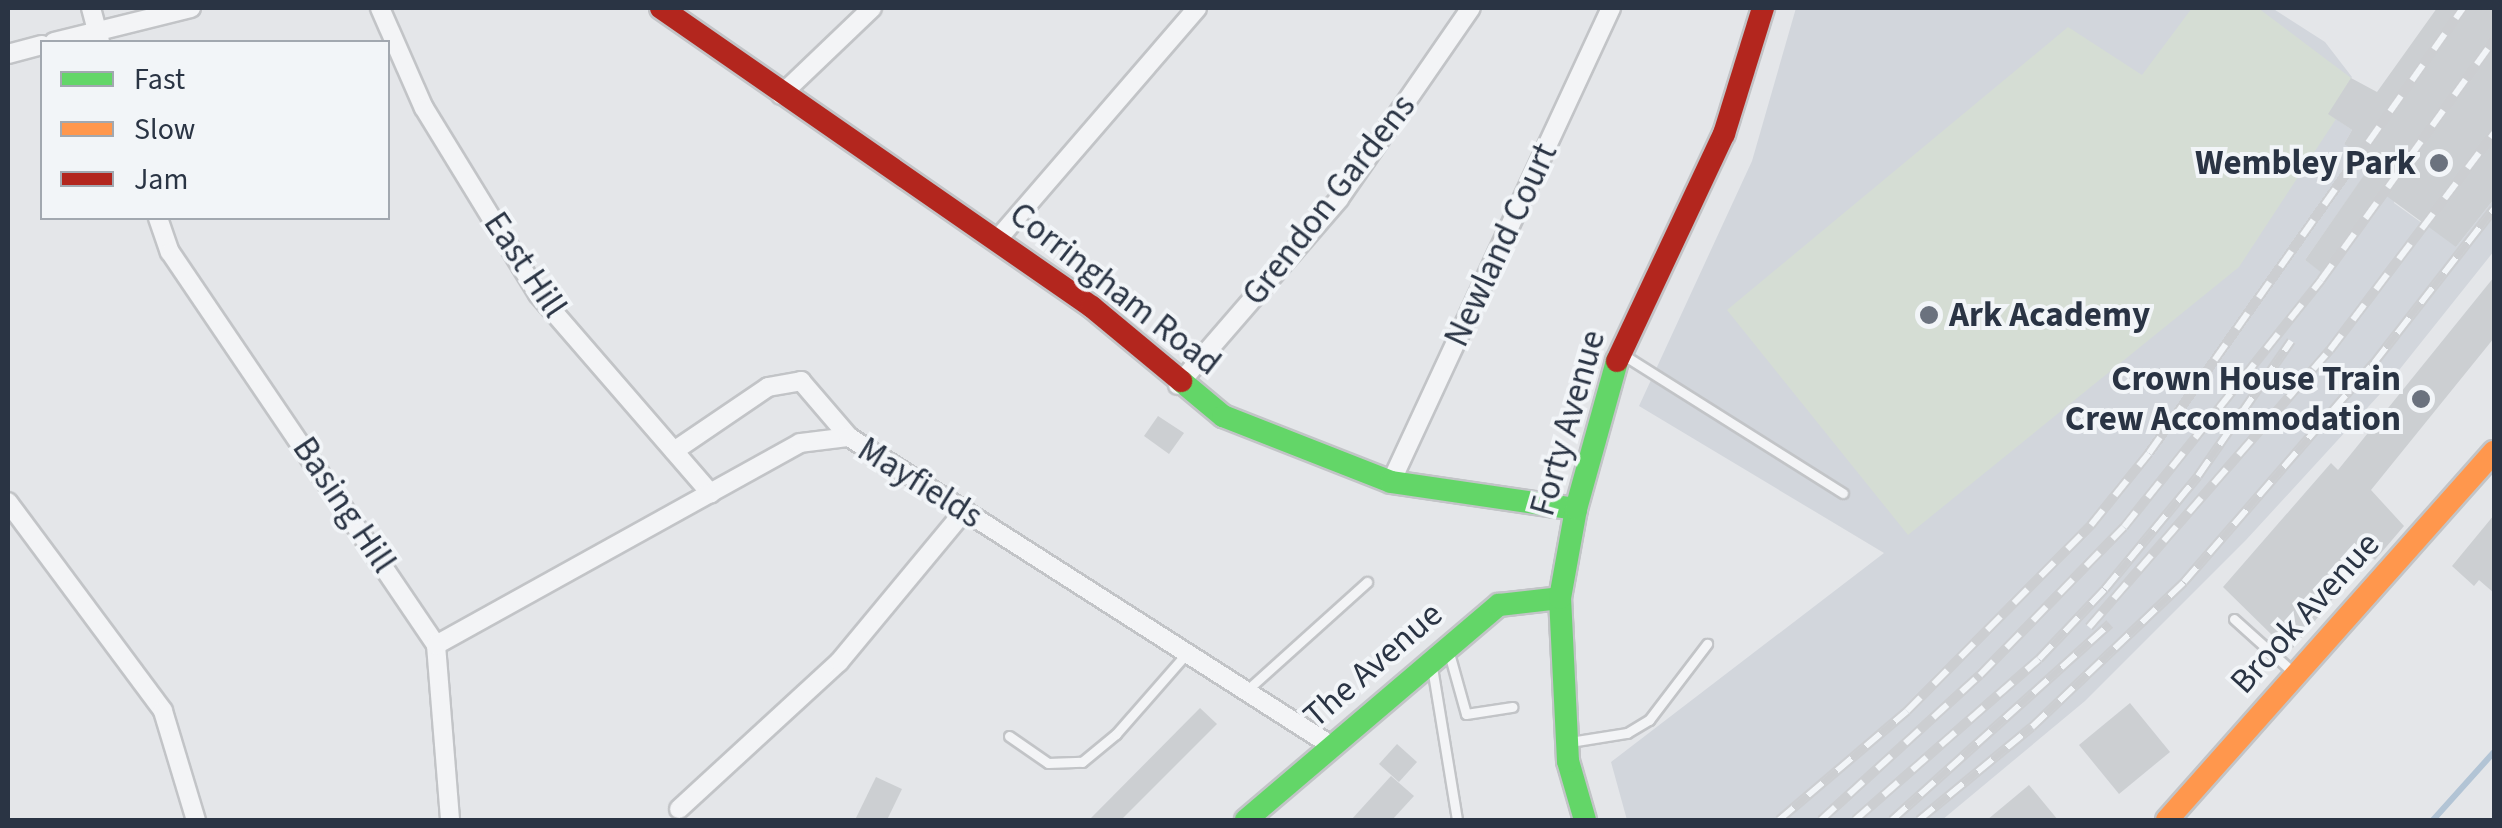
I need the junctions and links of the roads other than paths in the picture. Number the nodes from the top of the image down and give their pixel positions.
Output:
1 (91, 8) edge
2 (190, 8) edge
3 (380, 8) edge
4 (661, 8) edge
5 (872, 8) edge
6 (1197, 8) edge
7 (1471, 8) edge
8 (1611, 8) edge
9 (1764, 8) edge
10 (98, 37) edge
11 (72, 40) edge
12 (40, 46) edge
13 (8, 54) edge
14 (782, 96) junction
15 (159, 220) edge
16 (996, 240) junction
17 (1619, 352) junction
18 (1178, 385) junction
19 (850, 437) junction
20 (674, 451) junction
21 (2494, 452) edge
22 (1391, 482) junction
23 (1843, 493) dead end
24 (711, 494) junction
25 (8, 502) edge
26 (1576, 508) junction
27 (965, 510) junction
28 (1367, 582) dead end
29 (1560, 598) junction
30 (2234, 618) dead end
31 (1707, 644) dead end
32 (436, 645) junction
33 (1439, 652) junction
34 (1188, 653) junction
35 (2296, 675) junction
36 (1246, 691) junction
37 (1512, 706) dead end
38 (1009, 736) dead end
39 (1567, 742) junction
40 (1332, 746) junction
41 (679, 809) dead end
42 (196, 820) edge
43 (450, 820) edge
44 (1246, 820) edge
45 (1458, 820) edge
46 (1585, 820) edge
47 (2167, 820) edge

1 - 10 street
2 - 10 street
3 - 20 street, East Hill
4 - 14 street, Corringham Road
5 - 14 street
6 - 16 street
7 - 18 street, Grendon Gardens
8 - 22 street, Newland Court
9 - 17 street, Forty Avenue
10 - 11 street
12 - 13 street
14 - 16 street, Corringham Road
15 - 32 street, Basing Hill
16 - 18 street, Corringham Road
17 - 23 lane
17 - 26 street, Forty Avenue
18 - 22 street, Corringham Road
19 - 20 street
19 - 24 street, Mayfields
19 - 27 street, Mayfields
20 - 24 street, East Hill
21 - 35 street, Brook Avenue
22 - 26 street, Corringham Road
24 - 32 street, Mayfields
25 - 42 street
26 - 29 street, Forty Avenue
27 - 34 street, Mayfields
27 - 41 street
28 - 36 lane
29 - 33 street, The Avenue
29 - 39 street, Forty Avenue
30 - 35 lane
31 - 39 lane
32 - 43 street, Basing Hill
33 - 37 lane
33 - 40 street, The Avenue
33 - 45 lane
34 - 36 street, Mayfields
34 - 38 lane
35 - 47 street, Brook Avenue
36 - 40 street, Mayfields
39 - 46 street, Forty Avenue
40 - 44 street, The Avenue

